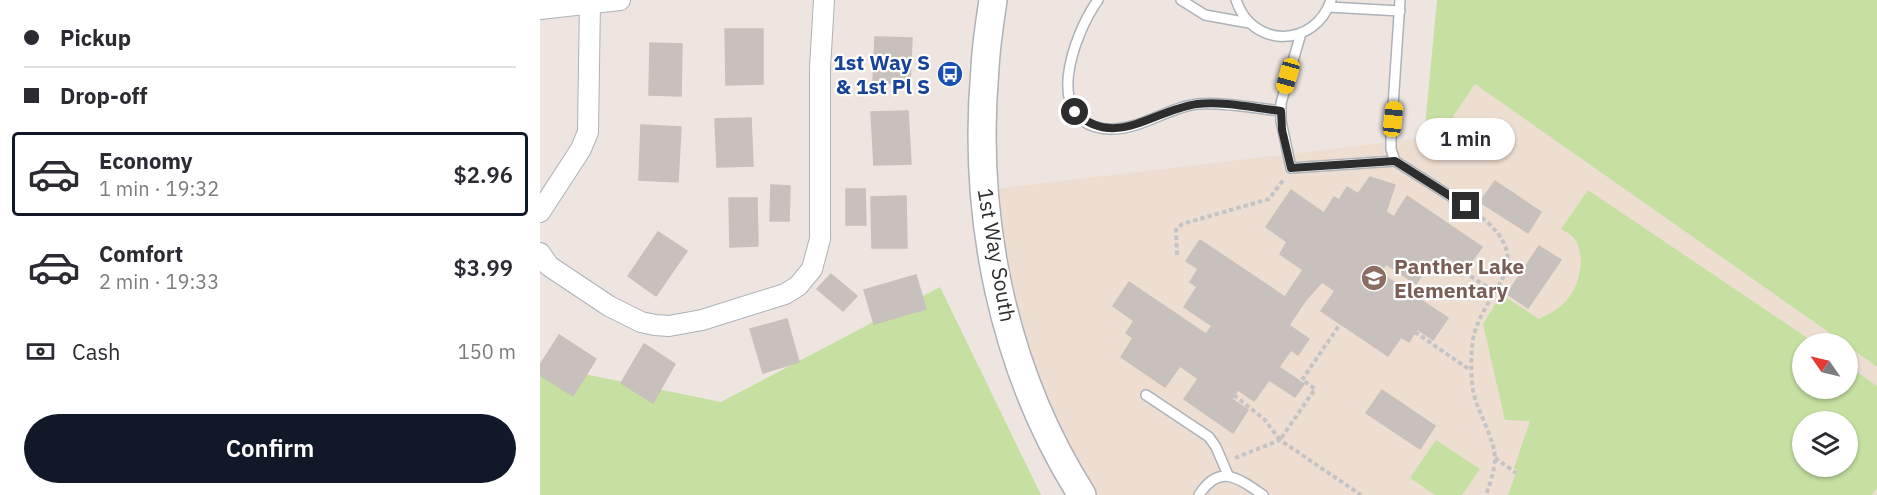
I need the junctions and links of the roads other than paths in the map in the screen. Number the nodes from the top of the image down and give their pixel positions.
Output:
1 (620, 0) edge
2 (824, 0) edge
3 (993, 0) edge
4 (1098, 0) edge
5 (1181, 0) edge
6 (1236, 0) edge
7 (1400, 0) edge
8 (590, 2) edge
9 (1330, 4) edge
10 (540, 9) edge
11 (1400, 11) junction
12 (1250, 23) junction
13 (1301, 33) junction
14 (1281, 111) junction
15 (1395, 161) junction
16 (1466, 206) road end
17 (540, 212) edge
18 (540, 254) edge
19 (1146, 395) dead end
20 (1228, 475) junction
21 (1082, 495) edge
22 (1199, 495) edge
23 (1263, 495) edge

1 - 8 street
2 - 18 street
3 - 21 main road, 1st Way South
4 - 14 lane
5 - 12 lane
6 - 12 lane
7 - 11 lane
8 - 10 street
8 - 17 street
9 - 11 lane
9 - 13 lane
11 - 15 lane
12 - 13 lane
13 - 14 lane
14 - 15 lane
15 - 16 lane
19 - 20 lane
20 - 22 lane
20 - 23 lane

